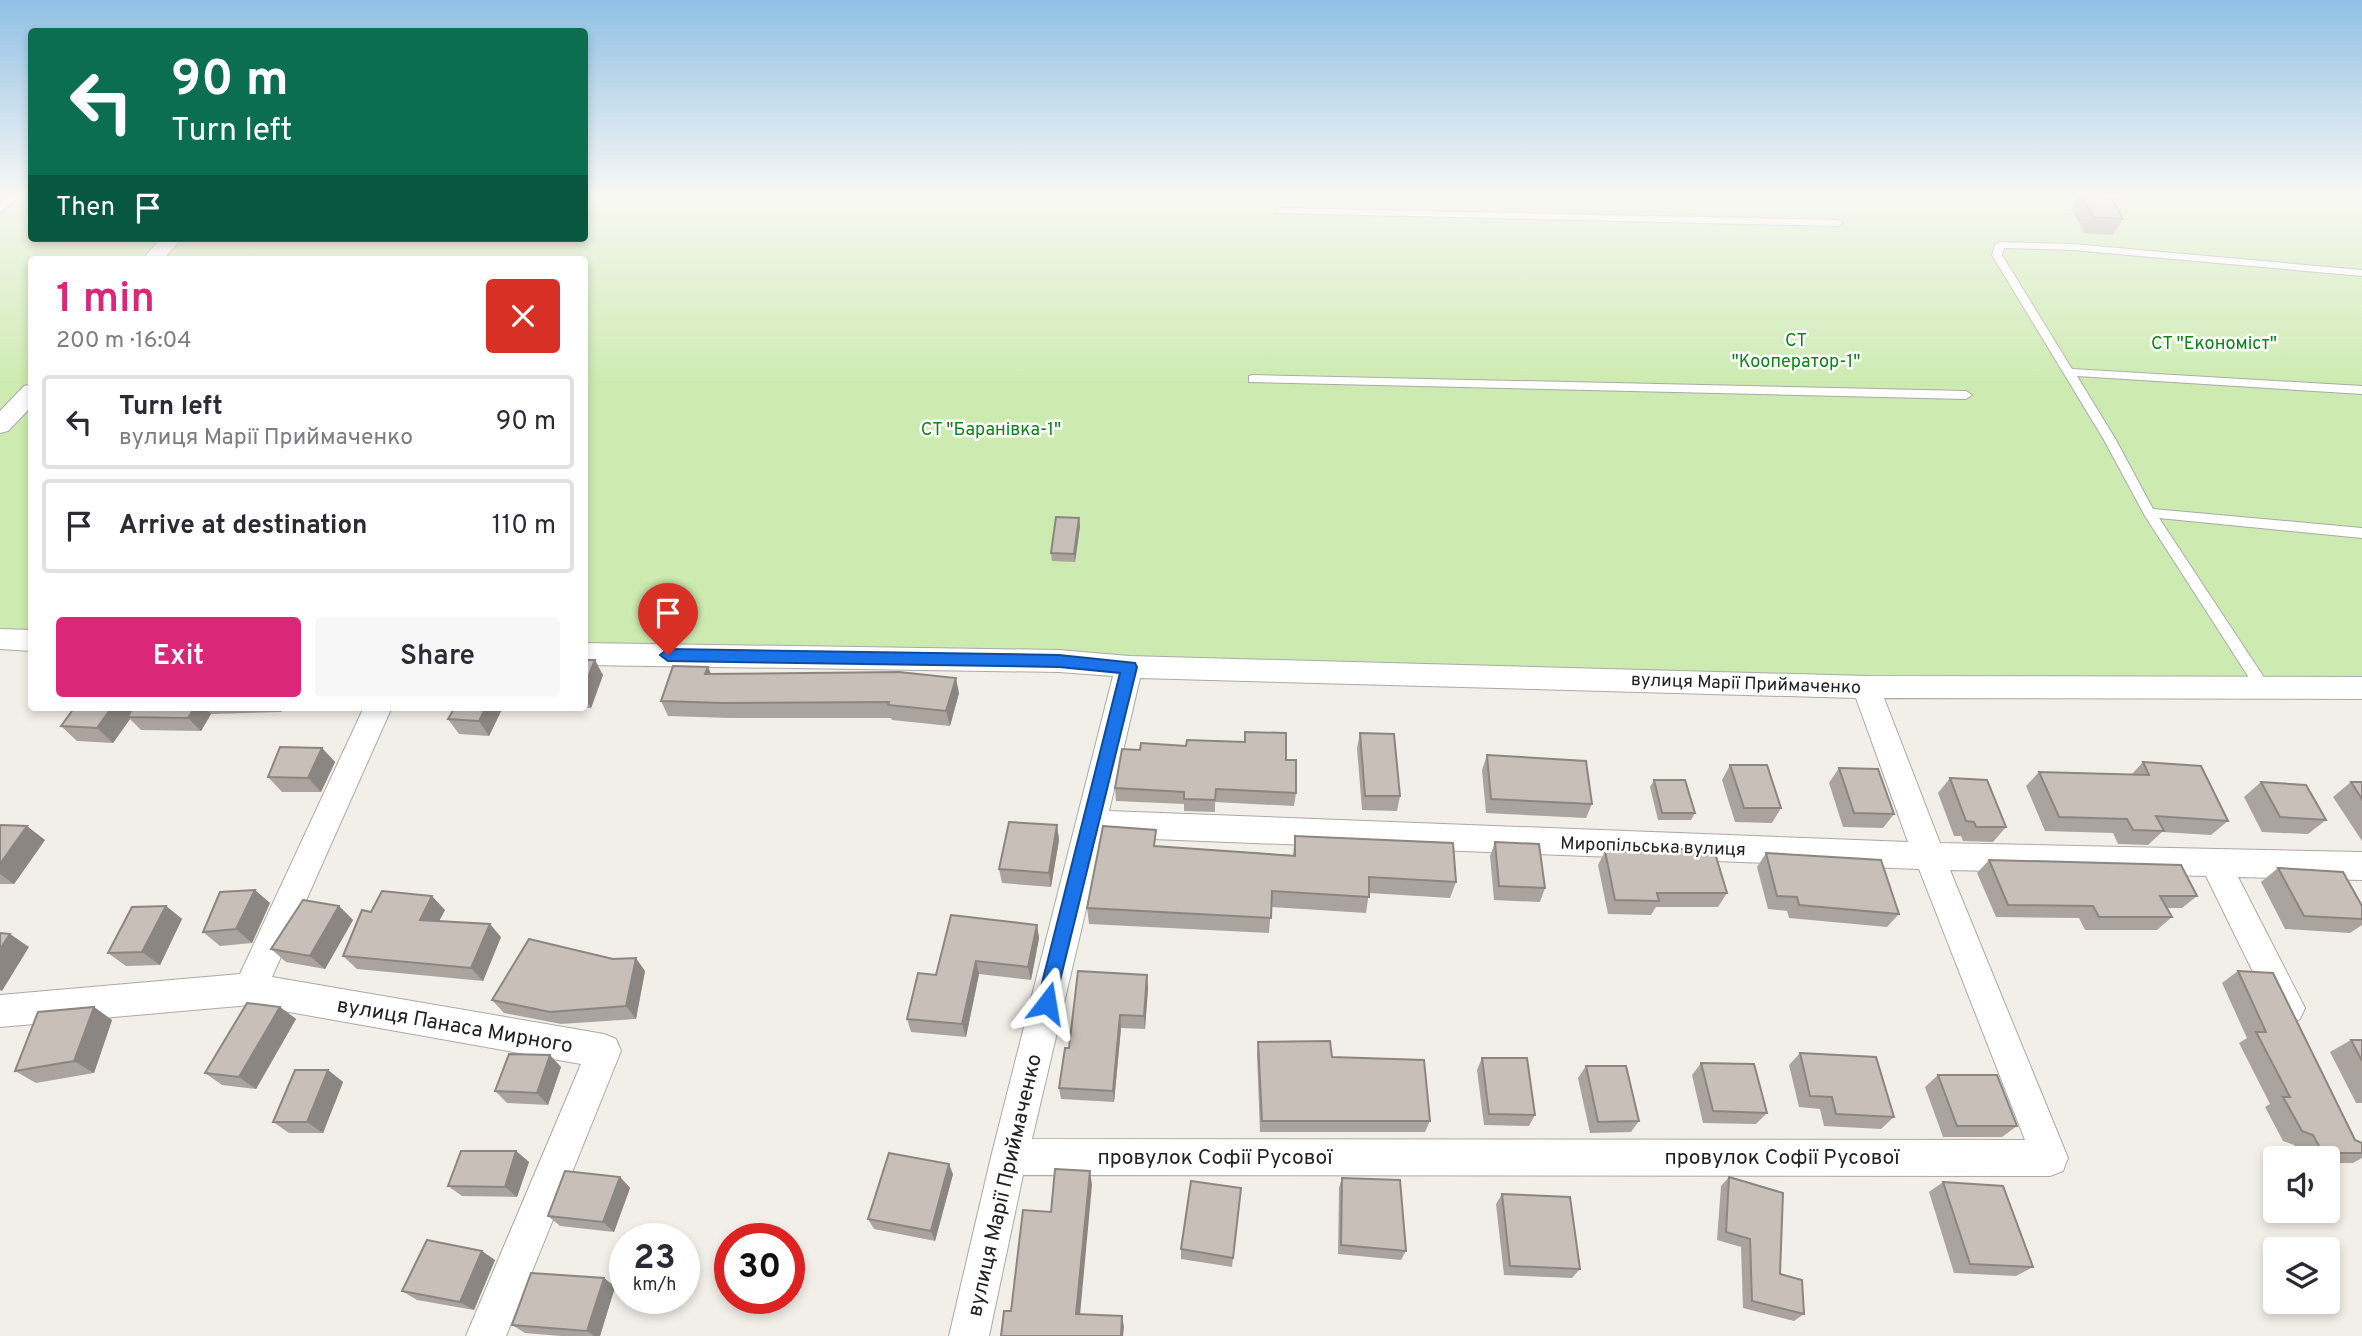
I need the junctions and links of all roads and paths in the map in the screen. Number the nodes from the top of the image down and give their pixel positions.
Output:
1 (1998, 258) edge
2 (2199, 258) edge
3 (2362, 273) edge
4 (2067, 372) junction
5 (1253, 379) dead end
6 (2362, 390) edge
7 (28, 395) edge
8 (1966, 395) dead end
9 (0, 425) edge
10 (2150, 513) junction
11 (2362, 533) edge
12 (0, 639) edge
13 (28, 641) edge
14 (588, 654) edge
15 (1129, 667) junction
16 (2262, 686) junction
17 (1866, 687) junction
18 (2362, 688) edge
19 (376, 711) edge
20 (1090, 823) junction
21 (1928, 856) junction
22 (2215, 863) junction
23 (2362, 866) edge
24 (250, 989) junction
25 (0, 1011) edge
26 (2302, 1037) edge
27 (1009, 1157) junction
28 (486, 1336) edge
29 (969, 1336) edge

1 - 4 lane
2 - 3 lane
4 - 6 lane
4 - 10 lane
5 - 8 lane
7 - 9 street
10 - 11 lane
10 - 16 lane
12 - 13 street
14 - 15 street, вулиця Марії Приймаченко
15 - 17 street, вулиця Марії Приймаченко
15 - 20 street, вулиця Марії Приймаченко
16 - 17 street, вулиця Марії Приймаченко
16 - 18 street, вулиця Марії Приймаченко
17 - 21 street, провулок Софії Русової
19 - 24 street
20 - 21 street, Миропільська вулиця
20 - 27 street, вулиця Марії Приймаченко
21 - 22 street, Миропільська вулиця
21 - 27 street, провулок Софії Русової
22 - 23 street, Миропільська вулиця
22 - 26 street
24 - 25 street, вулиця Панаса Мирного
24 - 28 street, вулиця Панаса Мирного
27 - 29 street, вулиця Марії Приймаченко

